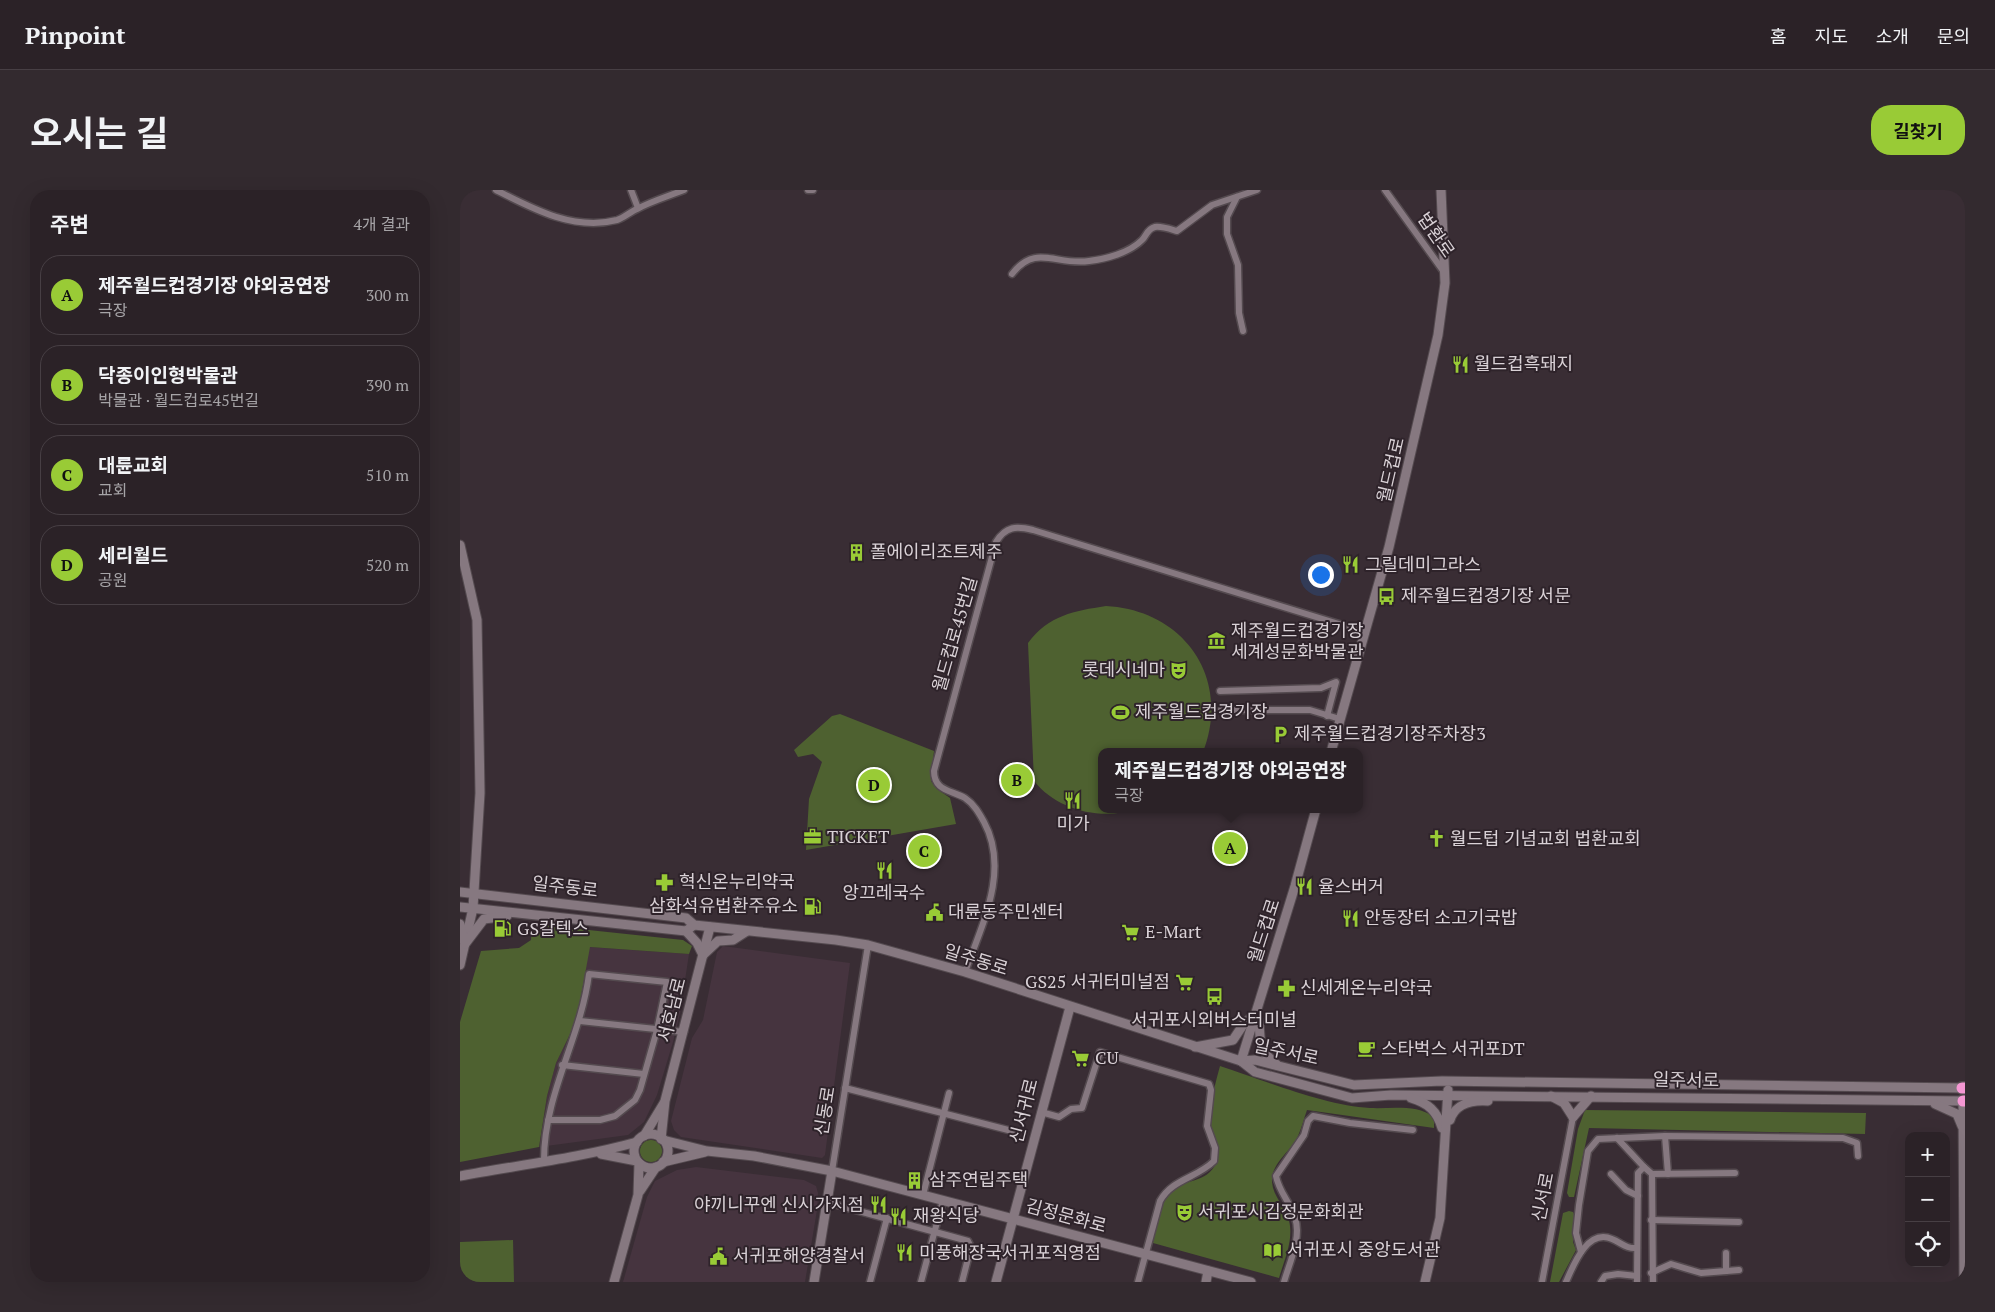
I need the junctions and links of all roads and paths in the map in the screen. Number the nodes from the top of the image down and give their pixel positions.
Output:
1 (496, 190) edge
2 (631, 190) edge
3 (684, 190) edge
4 (808, 190) edge
5 (813, 190) edge
6 (1257, 190) edge
7 (1385, 190) edge
8 (1441, 190) edge
9 (1237, 197) junction
10 (638, 208) junction
11 (1444, 273) junction
12 (1012, 274) dead end
13 (1243, 331) dead end
14 (460, 545) edge
15 (1365, 632) junction
16 (1220, 691) dead end
17 (1222, 710) dead end
18 (1327, 716) junction
19 (1340, 719) junction
20 (1333, 748) edge
21 (1315, 813) edge
22 (460, 892) edge
23 (473, 893) junction
24 (460, 907) edge
25 (473, 908) junction
26 (528, 914) junction
27 (460, 924) edge
28 (710, 927) junction
29 (690, 928) junction
30 (748, 931) junction
31 (465, 944) junction
32 (868, 945) junction
33 (703, 955) junction
34 (460, 965) edge
35 (965, 972) junction
36 (1070, 1007) junction
37 (1256, 1013) junction
38 (580, 1021) junction
39 (657, 1030) junction
40 (684, 1032) junction
41 (1195, 1047) junction
42 (1241, 1061) junction
43 (562, 1065) junction
44 (1280, 1067) junction
45 (644, 1074) junction
46 (1445, 1081) junction
47 (845, 1088) junction
48 (1964, 1088) edge
49 (949, 1093) dead end
50 (1391, 1095) junction
51 (1445, 1095) junction
52 (1507, 1095) junction
53 (1551, 1096) junction
54 (1591, 1096) junction
55 (665, 1101) junction
56 (1964, 1101) edge
57 (1928, 1102) junction
58 (1041, 1112) junction
59 (944, 1113) junction
60 (1573, 1117) junction
61 (548, 1120) junction
62 (1444, 1128) junction
63 (1413, 1130) dead end
64 (1016, 1132) dead end
65 (1665, 1136) junction
66 (1617, 1138) junction
67 (641, 1139) junction
68 (662, 1139) junction
69 (1964, 1141) edge
70 (707, 1151) junction
71 (596, 1154) junction
72 (1858, 1156) dead end
73 (544, 1160) junction
74 (638, 1162) junction
75 (660, 1165) junction
76 (1644, 1167) junction
77 (832, 1171) junction
78 (1735, 1173) dead end
79 (1612, 1174) dead end
80 (1652, 1174) junction
81 (1668, 1174) junction
82 (460, 1176) edge
83 (638, 1195) junction
84 (923, 1195) junction
85 (1638, 1196) junction
86 (943, 1200) junction
87 (826, 1202) junction
88 (887, 1218) junction
89 (1014, 1219) junction
90 (1651, 1220) junction
91 (1739, 1222) dead end
92 (934, 1231) junction
93 (1637, 1248) junction
94 (1581, 1252) junction
95 (1726, 1253) dead end
96 (1146, 1255) junction
97 (1739, 1270) dead end
98 (1726, 1271) junction
99 (1651, 1273) junction
100 (1214, 1276) edge
101 (1637, 1279) edge
102 (614, 1282) edge
103 (814, 1282) edge
104 (870, 1282) edge
105 (921, 1282) edge
106 (962, 1282) edge
107 (996, 1282) edge
108 (1138, 1282) edge
109 (1206, 1282) edge
110 (1251, 1282) edge
111 (1284, 1282) edge
112 (1425, 1282) edge
113 (1542, 1282) edge
114 (1566, 1282) edge
115 (1601, 1282) edge
116 (1653, 1282) edge
117 (1964, 1282) edge

1 - 10 street
2 - 10 street
3 - 10 street
4 - 5 street
6 - 9 street
7 - 11 street, 법환로
8 - 11 main road, 월드컵로
9 - 12 street
9 - 13 street
11 - 15 main road, 월드컵로
14 - 23 main road
15 - 19 main road, 월드컵로
15 - 35 street, 월드컵로45번길
16 - 18 street
17 - 18 street
18 - 19 street
19 - 20 main road, 월드컵로
21 - 37 main road, 월드컵로
22 - 23 main road, 일주동로
23 - 25 main road
23 - 29 main road, 일주동로
24 - 25 main road, 일주동로
25 - 26 main road, 일주동로
25 - 31 main road
26 - 29 main road, 일주동로
26 - 31 main road
27 - 31 main road
28 - 29 main road, 일주동로
28 - 30 main road, 일주동로
28 - 33 main road, 서호남로
29 - 33 main road
30 - 32 main road, 일주동로
30 - 33 main road
31 - 34 main road
32 - 35 main road, 일주동로
32 - 47 street, 신동로
33 - 40 main road, 서호남로
35 - 36 main road, 일주동로
36 - 41 main road, 일주동로
36 - 58 main road, 신서귀로
37 - 41 main road
37 - 42 main road, 월드컵로
37 - 44 main road
38 - 39 street
38 - 39 street
38 - 43 street
39 - 40 street
39 - 45 street
40 - 55 main road, 서호남로
41 - 42 main road, 일주동로
42 - 44 main road, 일주서로
42 - 50 main road, 일주서로
43 - 45 street
43 - 61 street
44 - 46 main road, 일주서로
45 - 61 street
46 - 48 main road, 일주서로
46 - 51 main road
47 - 59 street
47 - 77 street, 신동로
49 - 59 street
50 - 51 main road, 일주서로
50 - 62 main road
51 - 52 main road, 일주서로
51 - 62 main road
52 - 53 main road, 일주서로
52 - 62 main road
53 - 54 main road, 일주서로
53 - 60 main road
54 - 57 main road, 일주서로
54 - 60 main road
55 - 67 main road
55 - 68 main road
56 - 57 main road, 일주서로
56 - 69 main road
57 - 69 main road
58 - 89 main road, 신서귀로
58 - 96 street
59 - 64 street
59 - 84 street
60 - 113 street, 신서로
61 - 73 street
62 - 112 main road
63 - 111 street
65 - 66 street
65 - 72 street
65 - 81 street
66 - 76 street
66 - 94 street
67 - 68 main road
67 - 71 main road
67 - 74 main road
68 - 70 main road
68 - 75 main road
69 - 117 main road
70 - 75 main road
70 - 77 main road
71 - 73 main road
71 - 74 main road
73 - 82 main road
74 - 75 main road
74 - 83 main road
75 - 83 main road
76 - 80 street
76 - 85 street
77 - 84 main road, 김정문화로
77 - 87 main road, 신동로
78 - 81 street
79 - 85 street
80 - 81 street
80 - 90 street
83 - 102 main road
84 - 86 main road, 김정문화로
85 - 93 street
86 - 89 main road, 김정문화로
86 - 92 street
87 - 88 street
87 - 103 main road, 신동로
88 - 92 street
88 - 104 street
89 - 96 main road, 김정문화로
89 - 107 main road, 신서귀로
90 - 91 street
90 - 99 street
92 - 105 street
92 - 106 street
93 - 94 street
93 - 101 street
94 - 114 street
95 - 98 street
96 - 100 main road, 김정문화로
96 - 108 street
97 - 98 street
98 - 99 street
99 - 116 street
100 - 109 main road
100 - 110 main road, 김정문화로
101 - 115 street

